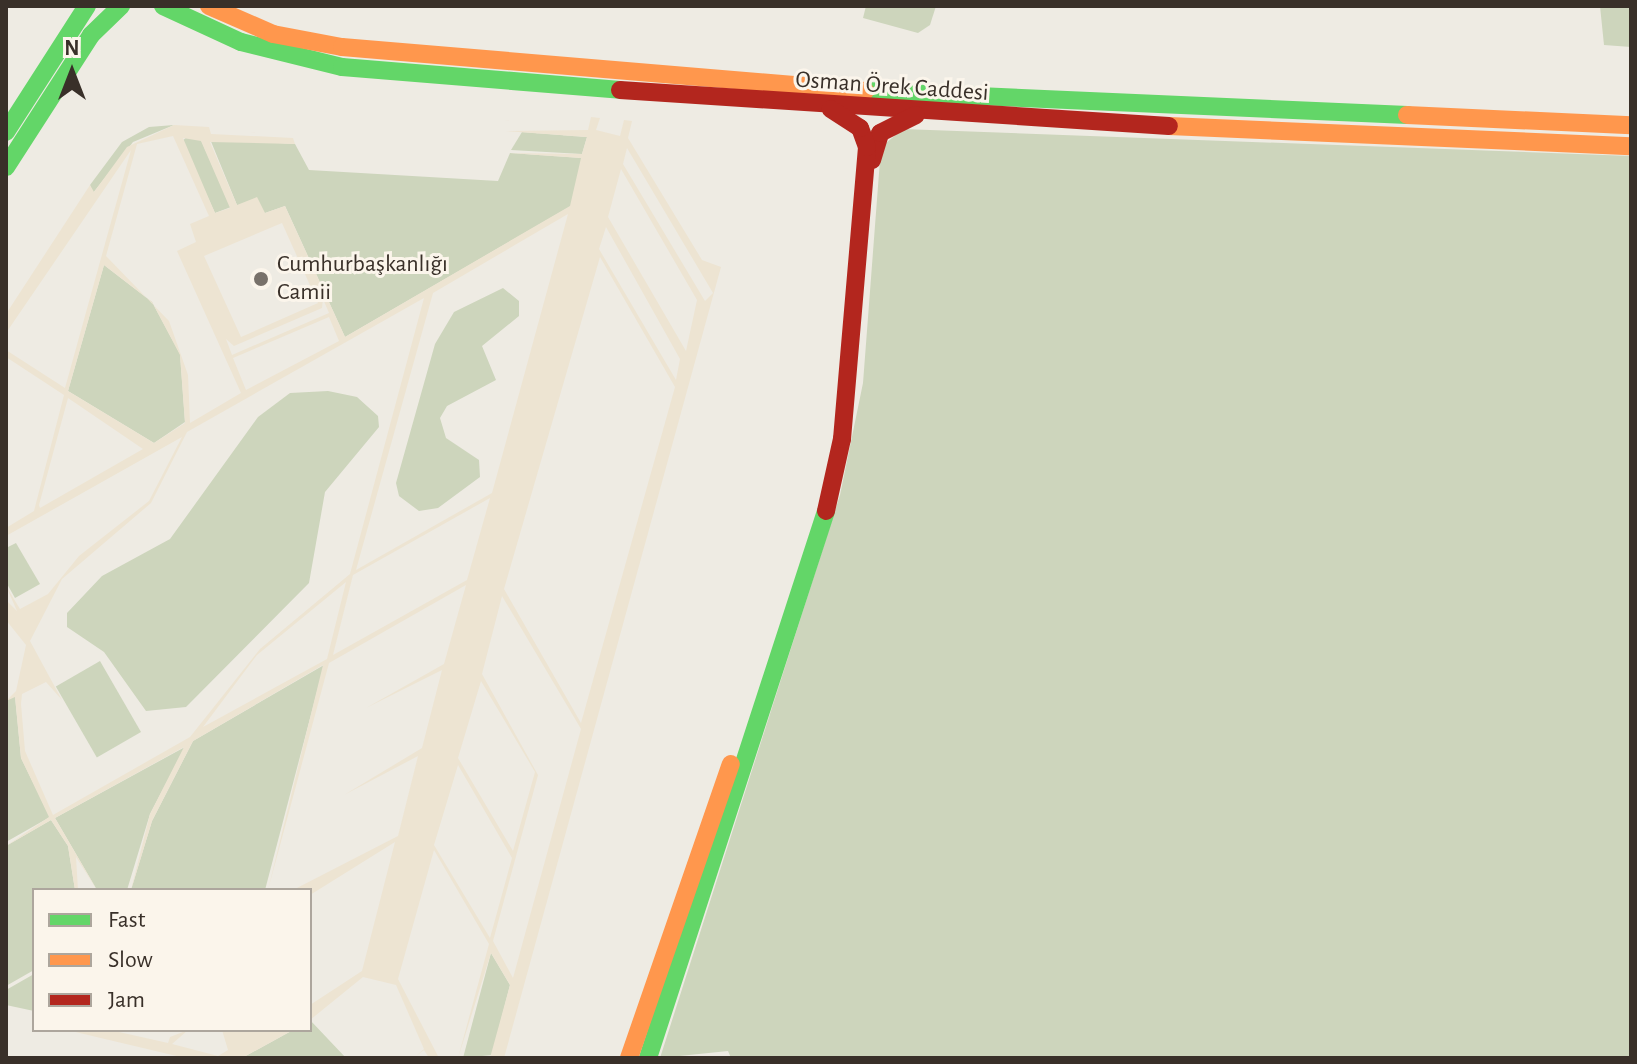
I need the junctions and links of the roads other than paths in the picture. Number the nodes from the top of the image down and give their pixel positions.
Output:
1 (87, 6) edge
2 (121, 6) edge
3 (163, 6) edge
4 (209, 6) edge
5 (831, 109) junction
6 (916, 115) junction
7 (1631, 125) edge
8 (6, 132) edge
9 (1631, 146) edge
10 (6, 167) edge
11 (862, 253) junction
12 (836, 467) junction
13 (629, 1058) edge
14 (648, 1058) edge

1 - 8 main road
2 - 10 main road
3 - 5 main road, Osman Örek Caddesi
4 - 7 main road, Osman Örek Caddesi
5 - 6 main road, Osman Örek Caddesi
5 - 11 main road
6 - 9 main road, Osman Örek Caddesi
6 - 11 main road
11 - 12 main road
12 - 13 main road
12 - 14 main road

